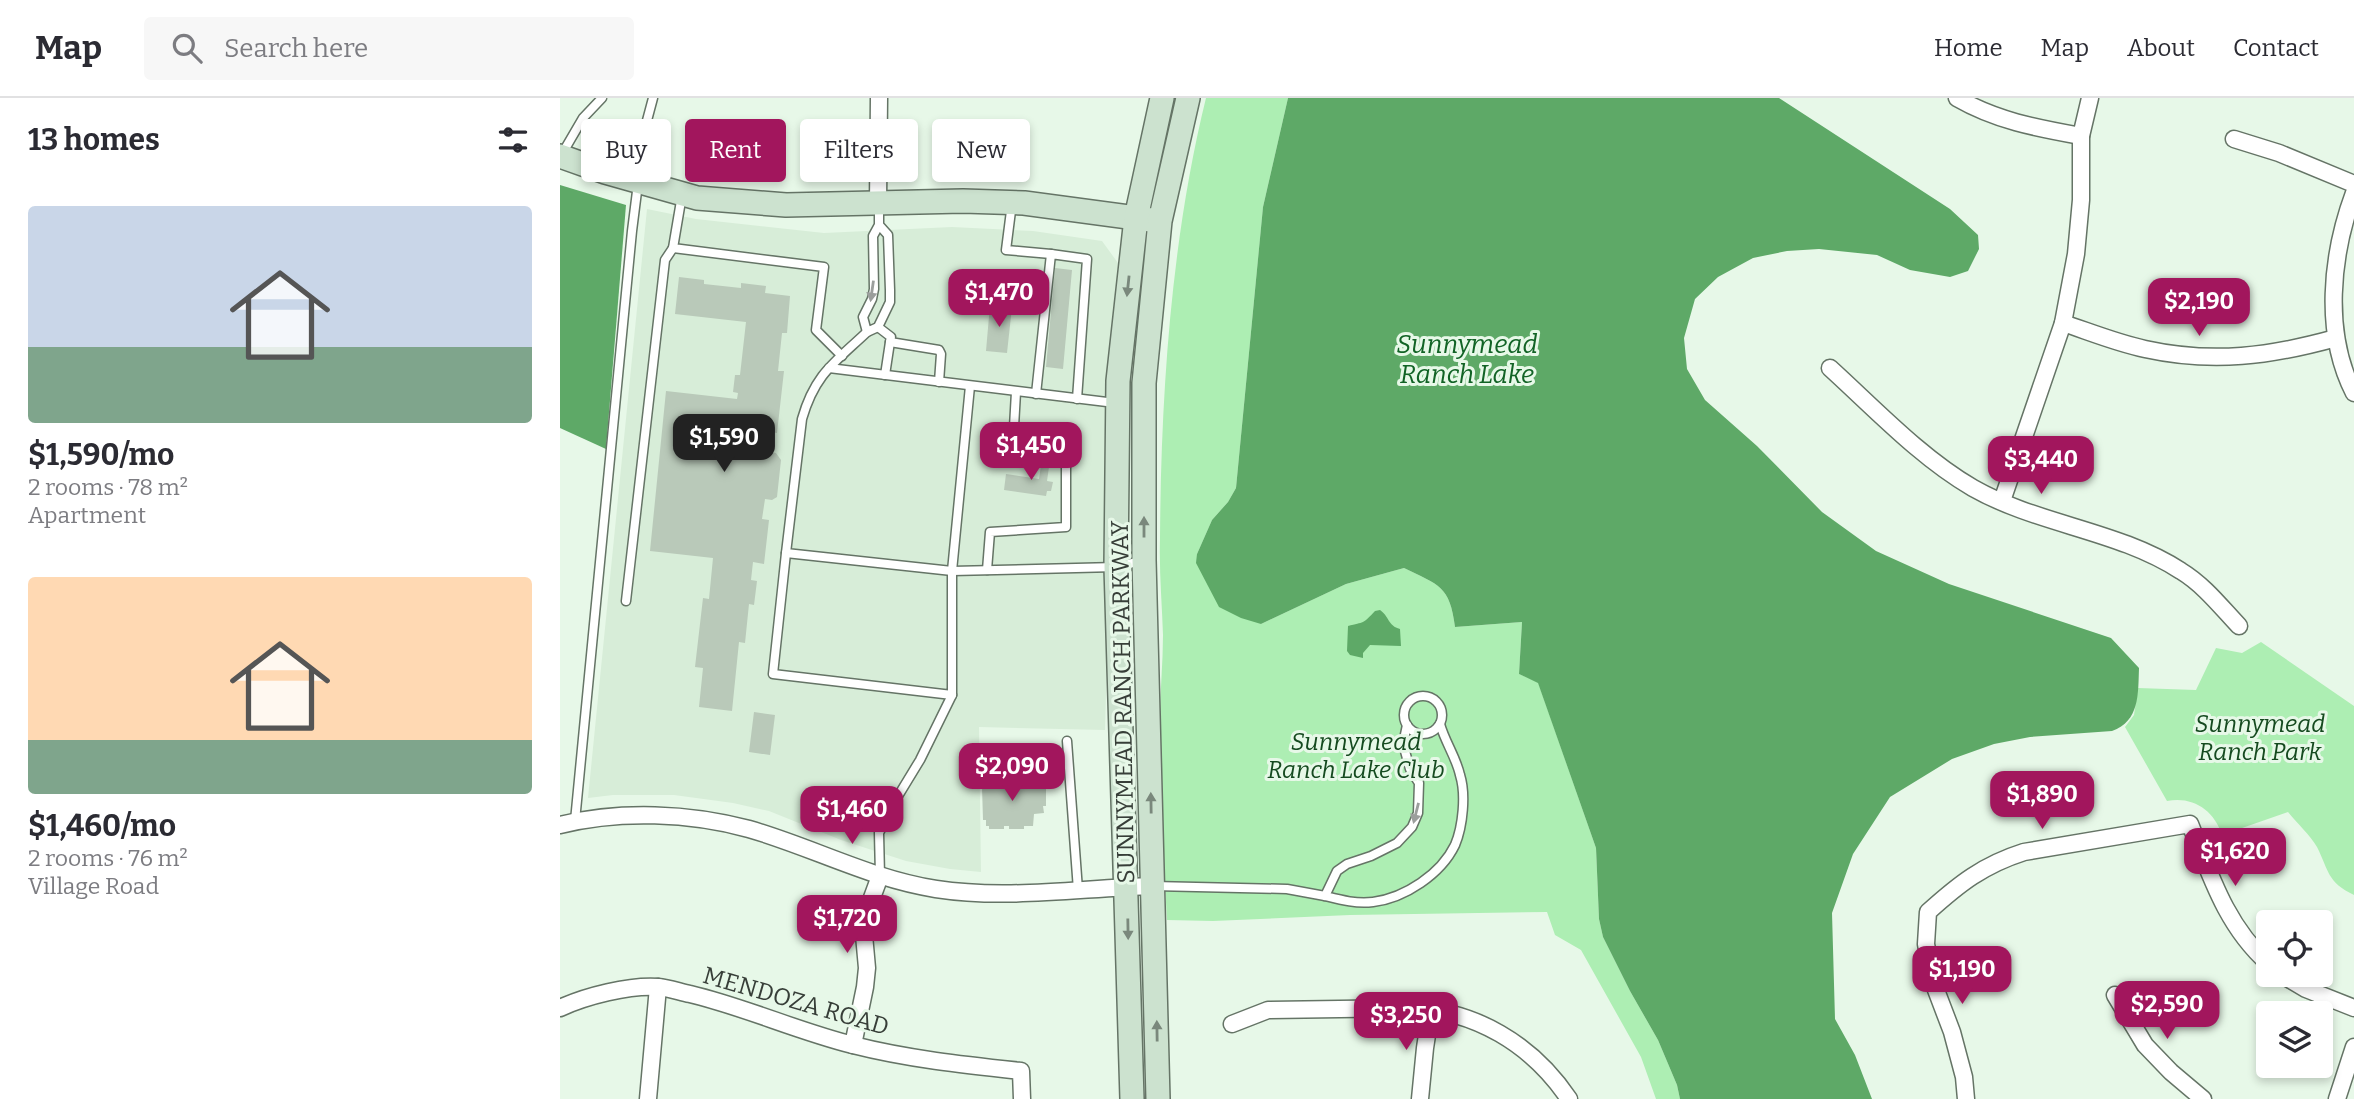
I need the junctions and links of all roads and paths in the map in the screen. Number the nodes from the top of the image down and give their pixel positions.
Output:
1 (602, 98) edge
2 (653, 98) edge
3 (879, 98) edge
4 (1162, 98) edge
5 (1188, 98) edge
6 (1957, 98) edge
7 (2090, 98) edge
8 (647, 119) edge
9 (2081, 136) junction
10 (2234, 139) dead end
11 (561, 157) edge
12 (581, 163) edge
13 (637, 182) edge
14 (640, 182) edge
15 (2354, 184) edge
16 (2354, 193) edge
17 (682, 194) junction
18 (1012, 203) junction
19 (879, 214) junction
20 (1136, 218) junction
21 (1160, 221) junction
22 (673, 248) junction
23 (1051, 254) junction
24 (2063, 323) junction
25 (878, 327) junction
26 (867, 332) junction
27 (2336, 338) junction
28 (890, 342) junction
29 (842, 356) junction
30 (829, 368) junction
31 (1830, 369) dead end
32 (885, 375) junction
33 (939, 382) junction
34 (970, 386) junction
35 (1016, 392) junction
36 (1035, 394) junction
37 (2354, 394) edge
38 (1077, 399) junction
39 (1118, 403) junction
40 (2002, 501) junction
41 (786, 553) junction
42 (1144, 560) junction
43 (1116, 567) junction
44 (987, 570) junction
45 (952, 572) junction
46 (626, 601) dead end
47 (2239, 626) dead end
48 (952, 695) junction
49 (1440, 724) junction
50 (1407, 725) junction
51 (1067, 741) dead end
52 (568, 823) edge
53 (880, 876) junction
54 (1153, 886) junction
55 (1127, 887) junction
56 (1078, 890) junction
57 (1325, 896) junction
58 (2256, 951) edge
59 (658, 987) junction
60 (2303, 987) edge
61 (2115, 995) dead end
62 (560, 1008) edge
63 (2354, 1008) edge
64 (1432, 1009) junction
65 (1232, 1024) dead end
66 (853, 1045) junction
67 (2354, 1047) edge
68 (648, 1099) edge
69 (1022, 1099) edge
70 (1132, 1099) edge
71 (1158, 1099) edge
72 (1420, 1099) edge
73 (1569, 1099) edge
74 (1966, 1099) edge
75 (2203, 1099) edge
76 (2337, 1099) edge

1 - 11 lane
2 - 8 lane
3 - 19 street
4 - 20 main road, SUNNYMEAD RANCH PARKWAY
5 - 21 main road, SUNNYMEAD RANCH PARKWAY
6 - 9 street
7 - 9 street
9 - 24 street
10 - 15 street
11 - 12 main road
13 - 52 lane
14 - 17 main road
16 - 27 street
17 - 19 main road
17 - 22 lane
18 - 19 main road
18 - 20 main road
18 - 23 lane
19 - 25 lane
19 -> 26 lane
20 - 21 main road
20 -> 39 main road, SUNNYMEAD RANCH PARKWAY
42 -> 21 main road, SUNNYMEAD RANCH PARKWAY
22 - 29 lane
22 - 46 lane
23 - 36 lane
23 - 38 lane
24 - 27 street
24 - 40 street
25 - 26 lane
25 - 28 lane
26 - 29 lane
27 - 37 street
28 - 32 lane
28 - 33 lane
29 - 30 lane
30 - 32 lane
30 - 41 lane
31 - 40 street
32 - 33 lane
33 - 34 lane
34 - 35 lane
34 - 45 lane
35 - 36 lane
35 - 44 lane
36 - 38 lane
38 - 39 lane
39 - 43 main road, SUNNYMEAD RANCH PARKWAY
40 - 47 street
41 - 45 lane
41 - 48 lane
42 - 43 lane
54 -> 42 main road, SUNNYMEAD RANCH PARKWAY
43 - 44 lane
43 - 55 main road, SUNNYMEAD RANCH PARKWAY
44 - 45 lane
45 - 48 lane
48 - 53 lane
49 - 50 lane
49 - 50 lane
49 - 57 lane
50 -> 57 lane
51 - 56 lane
52 - 53 street
53 - 56 street
53 - 66 street
54 - 55 street
54 - 57 lane
71 -> 54 main road, SUNNYMEAD RANCH PARKWAY
55 - 56 street
55 -> 70 main road, SUNNYMEAD RANCH PARKWAY
58 - 74 street
59 - 62 street, MENDOZA ROAD
59 - 66 street, MENDOZA ROAD
59 - 68 street
60 - 63 street
61 - 75 street
64 - 65 street
64 - 72 street
64 - 73 street
66 - 69 street, MENDOZA ROAD
67 - 76 street

